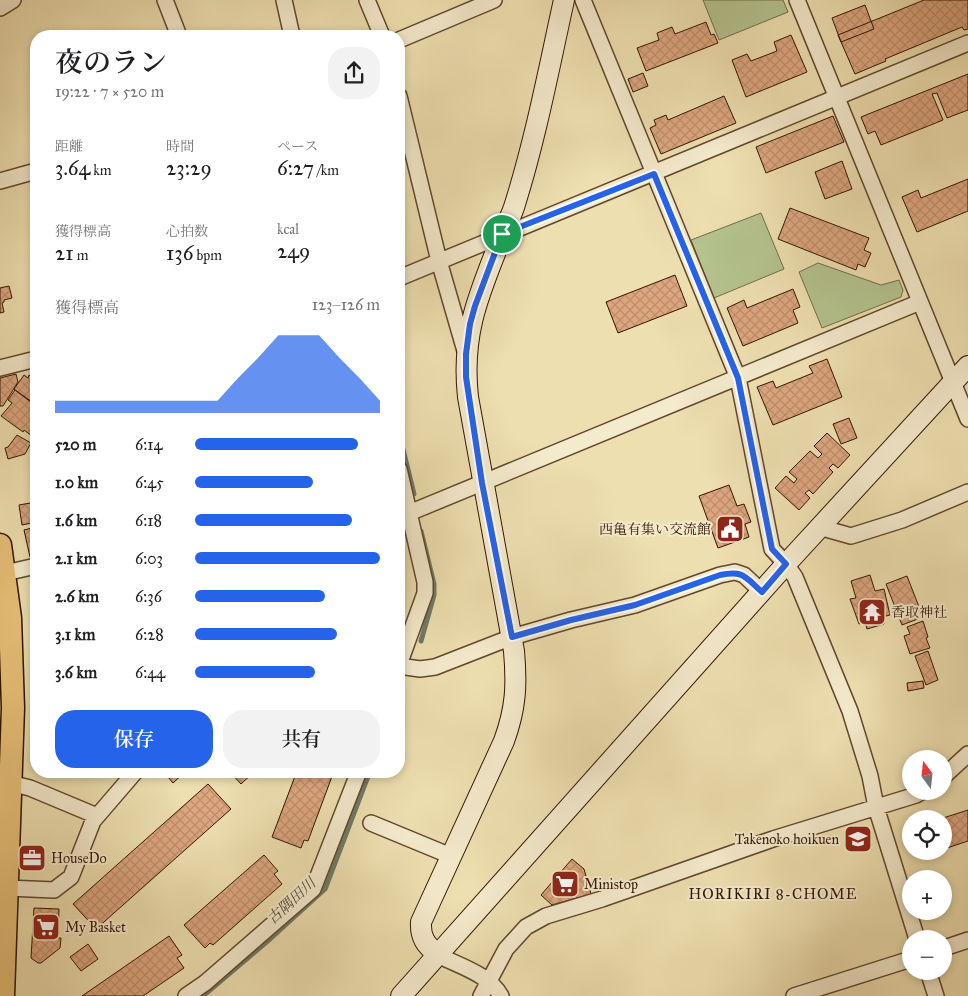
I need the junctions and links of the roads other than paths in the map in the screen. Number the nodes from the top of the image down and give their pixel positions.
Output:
1 (165, 0) edge
2 (284, 0) edge
3 (367, 0) edge
4 (494, 0) edge
5 (564, 0) edge
6 (583, 0) edge
7 (797, 0) edge
8 (177, 30) edge
9 (291, 30) edge
10 (380, 30) edge
11 (405, 37) edge
12 (968, 43) edge
13 (836, 97) junction
14 (405, 121) edge
15 (30, 173) edge
16 (654, 174) junction
17 (0, 181) edge
18 (502, 234) junction
19 (439, 261) junction
20 (405, 275) edge
21 (920, 302) junction
22 (466, 354) junction
23 (30, 360) edge
24 (968, 366) edge
25 (0, 368) edge
26 (738, 378) junction
27 (953, 382) junction
28 (968, 419) edge
29 (482, 483) junction
30 (968, 492) edge
31 (405, 495) edge
32 (409, 513) junction
33 (819, 528) junction
34 (0, 545) edge
35 (786, 564) junction
36 (30, 567) edge
37 (4, 573) junction
38 (762, 592) junction
39 (512, 637) junction
40 (405, 649) edge
41 (6, 663) edge
42 (405, 667) edge
43 (968, 754) edge
44 (952, 769) edge
45 (130, 778) edge
46 (355, 778) edge
47 (10, 783) junction
48 (902, 800) edge
49 (876, 807) junction
50 (97, 816) junction
51 (371, 823) dead end
52 (4, 830) edge
53 (451, 856) junction
54 (7, 888) junction
55 (914, 930) edge
56 (968, 940) edge
57 (952, 945) edge
58 (438, 955) junction
59 (902, 961) edge
60 (931, 980) edge
61 (490, 981) junction
62 (2, 993) edge
63 (186, 996) edge
64 (401, 996) edge
65 (482, 996) edge
66 (501, 996) edge
67 (794, 996) edge
68 (936, 996) edge

1 - 8 street
2 - 9 street
3 - 10 street
4 - 11 street
5 - 18 street
6 - 16 street
7 - 13 street
12 - 13 street
13 - 16 street
13 - 21 street
14 - 19 street
15 - 17 street
16 - 18 street
16 - 26 street
18 - 19 street
18 - 22 street
19 - 20 street
19 - 22 street
21 - 26 street
21 - 27 street
22 - 29 street
23 - 25 street
24 - 27 street
26 - 29 street
26 - 35 street
27 - 28 street
27 - 33 street
29 - 32 street
29 - 39 street
30 - 33 street
31 - 32 street
32 - 40 street
33 - 35 street
34 - 37 main road
35 - 38 street
35 - 49 street
36 - 37 street
37 - 41 main road
38 - 39 street
38 - 58 street
39 - 42 street
39 - 53 street
41 - 47 main road
43 - 44 street
45 - 50 street
46 - 63 street
47 - 50 street
47 - 52 main road
48 - 49 street
49 - 55 street
49 - 61 street
50 - 54 street
51 - 53 street
52 - 54 main road
53 - 58 street
54 - 62 main road
56 - 57 street
58 - 61 street
58 - 64 street
59 - 67 street
60 - 68 street
61 - 65 street
61 - 66 street

